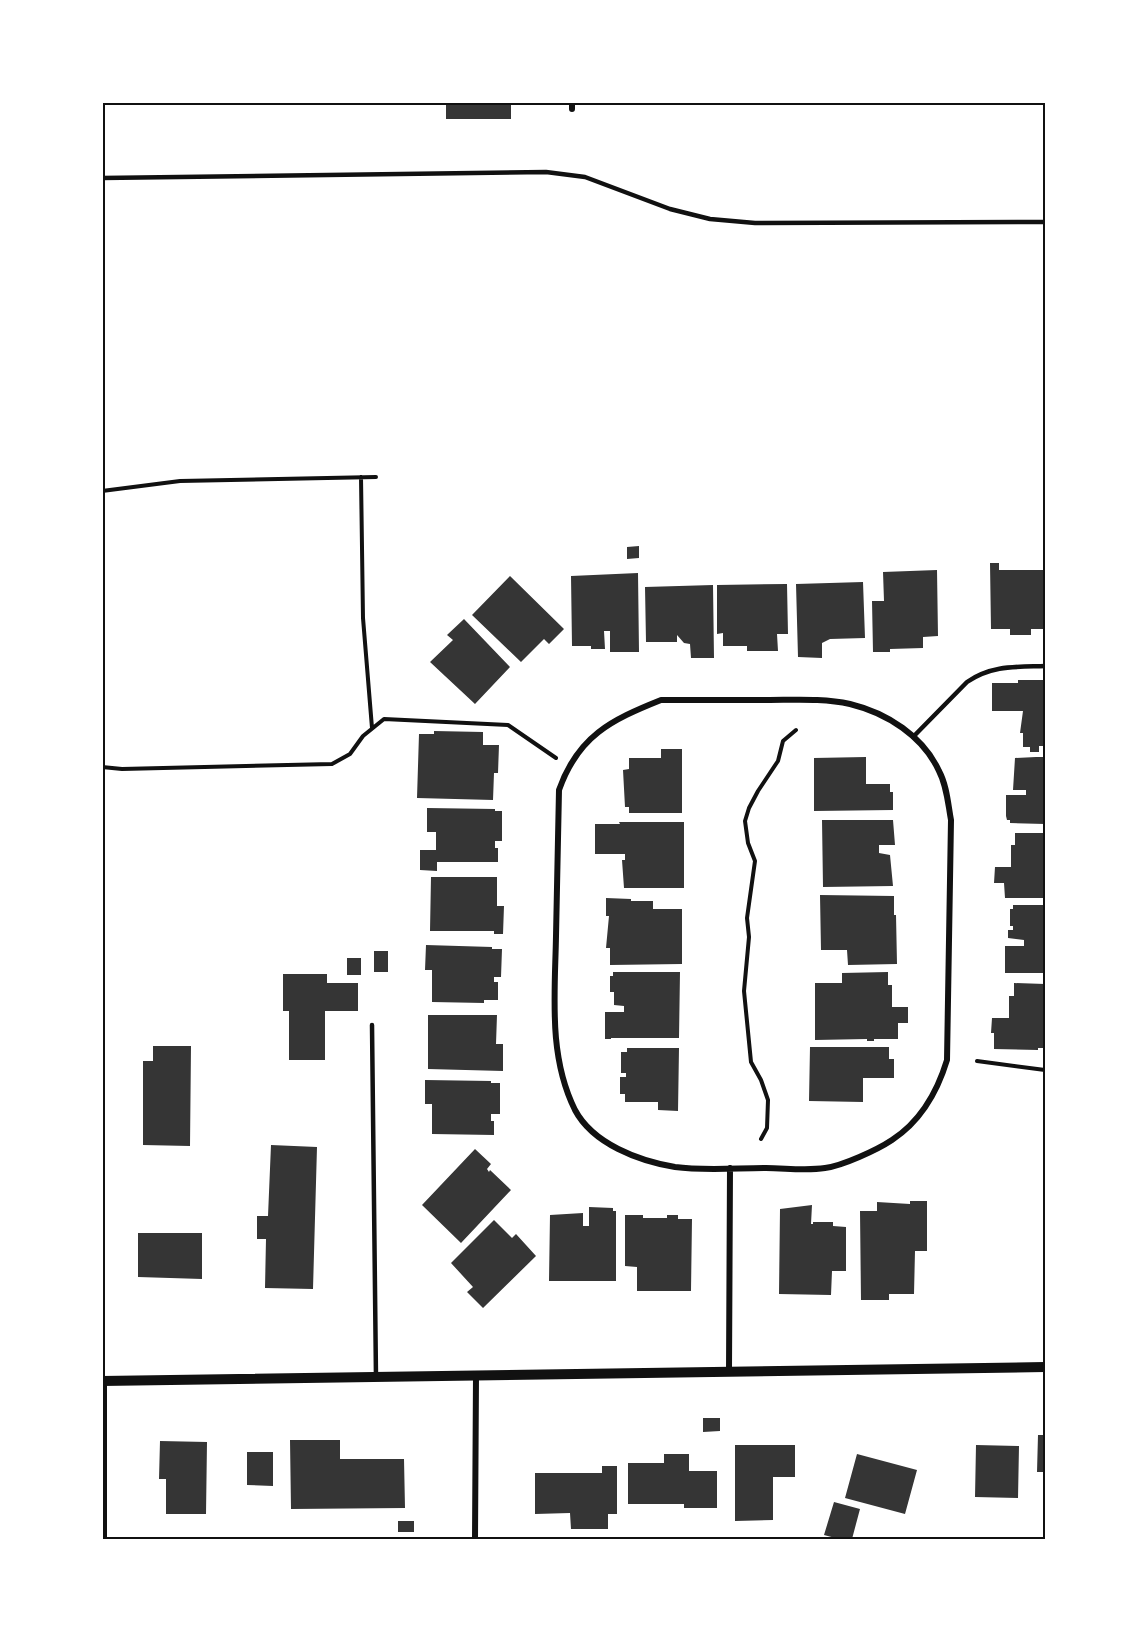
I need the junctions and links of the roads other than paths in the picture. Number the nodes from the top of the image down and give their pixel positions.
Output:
1 (102, 178) edge
2 (1045, 222) edge
3 (1045, 666) edge
4 (913, 737) junction
5 (372, 1025) dead end
6 (730, 1168) junction
7 (1045, 1367) edge
8 (729, 1372) junction
9 (476, 1376) junction
10 (376, 1378) junction
11 (103, 1381) edge
12 (104, 1539) edge
13 (475, 1539) edge

1 - 2 lane
3 - 4 lane
4 - 6 street
4 - 6 street
5 - 10 lane
6 - 8 street
7 - 8 street
8 - 9 street
9 - 10 street
9 - 13 street
10 - 11 street
11 - 12 street

